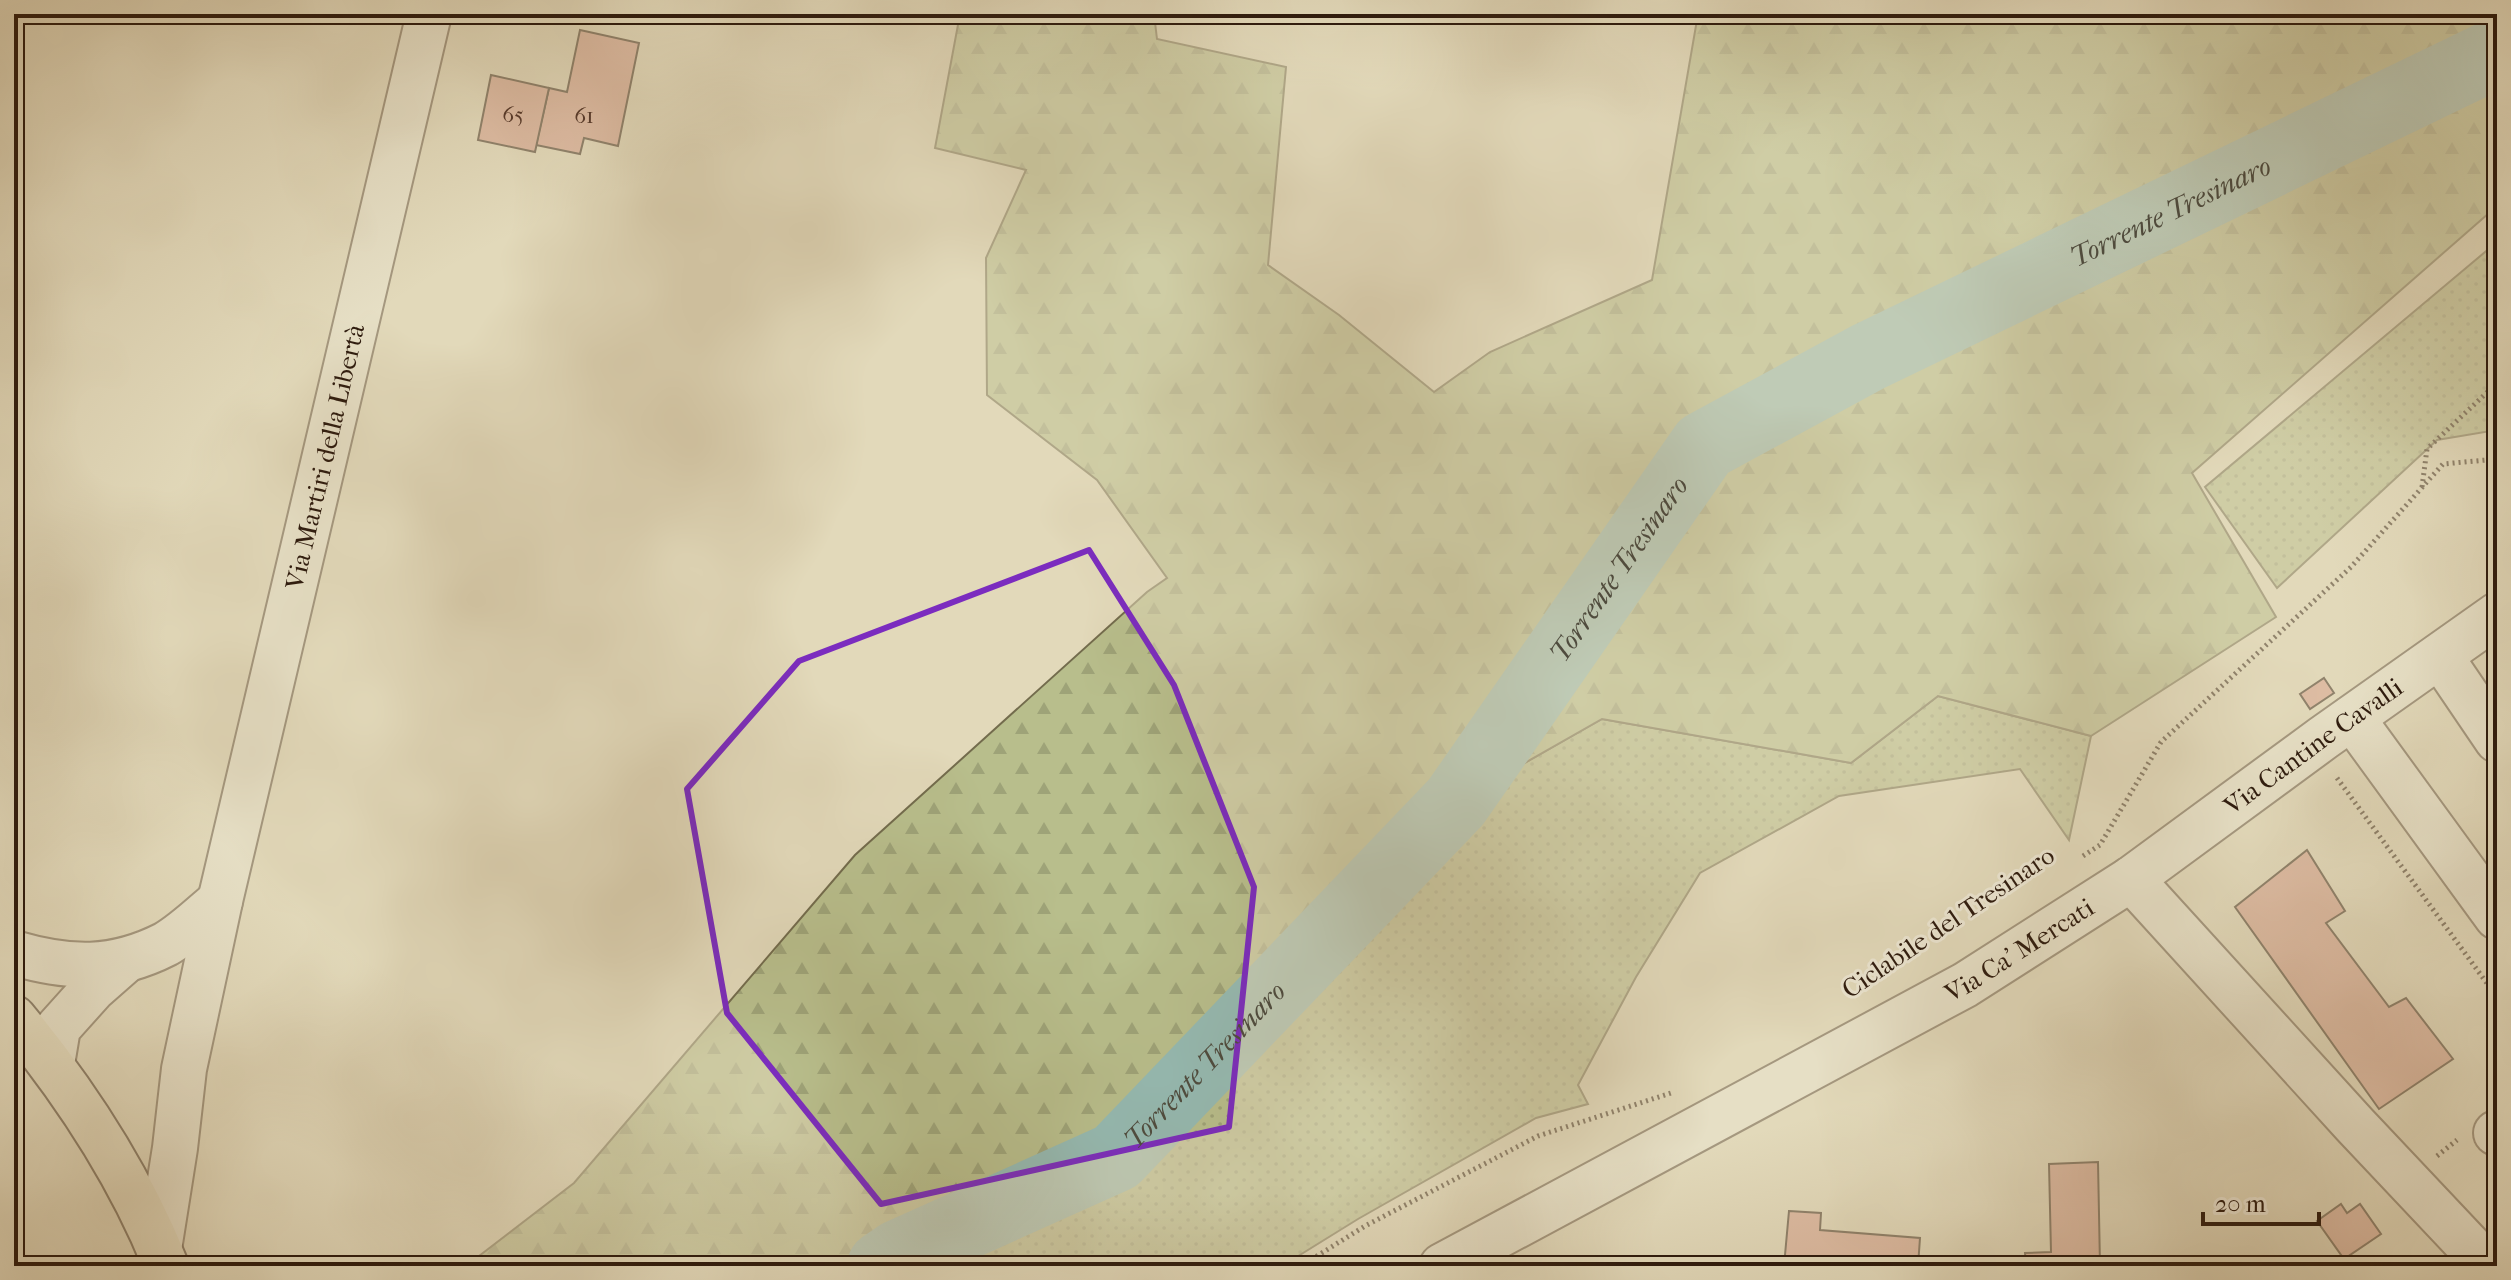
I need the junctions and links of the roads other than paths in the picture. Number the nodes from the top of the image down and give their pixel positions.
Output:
1 (429, 14) edge
2 (2497, 615) edge
3 (2440, 656) junction
4 (2352, 718) junction
5 (2497, 740) edge
6 (2131, 879) junction
7 (220, 901) junction
8 (2497, 917) edge
9 (14, 953) edge
10 (126, 960) junction
11 (14, 1018) edge
12 (52, 1064) junction
13 (163, 1258) edge
14 (1442, 1266) edge
15 (2488, 1266) edge

1 - 7 street, Via Martiri della Libertà
2 - 3 street, Via Cantine Cavalli
3 - 4 street, Via Cantine Cavalli
3 - 5 street
4 - 6 street, Via Cantine Cavalli
4 - 8 street
6 - 14 street, Via Ca' Mercati
6 - 15 street
7 - 10 street
7 - 13 street, Via Martiri della Libertà
9 - 10 street
10 - 12 street
11 - 12 main road
12 - 13 main road

